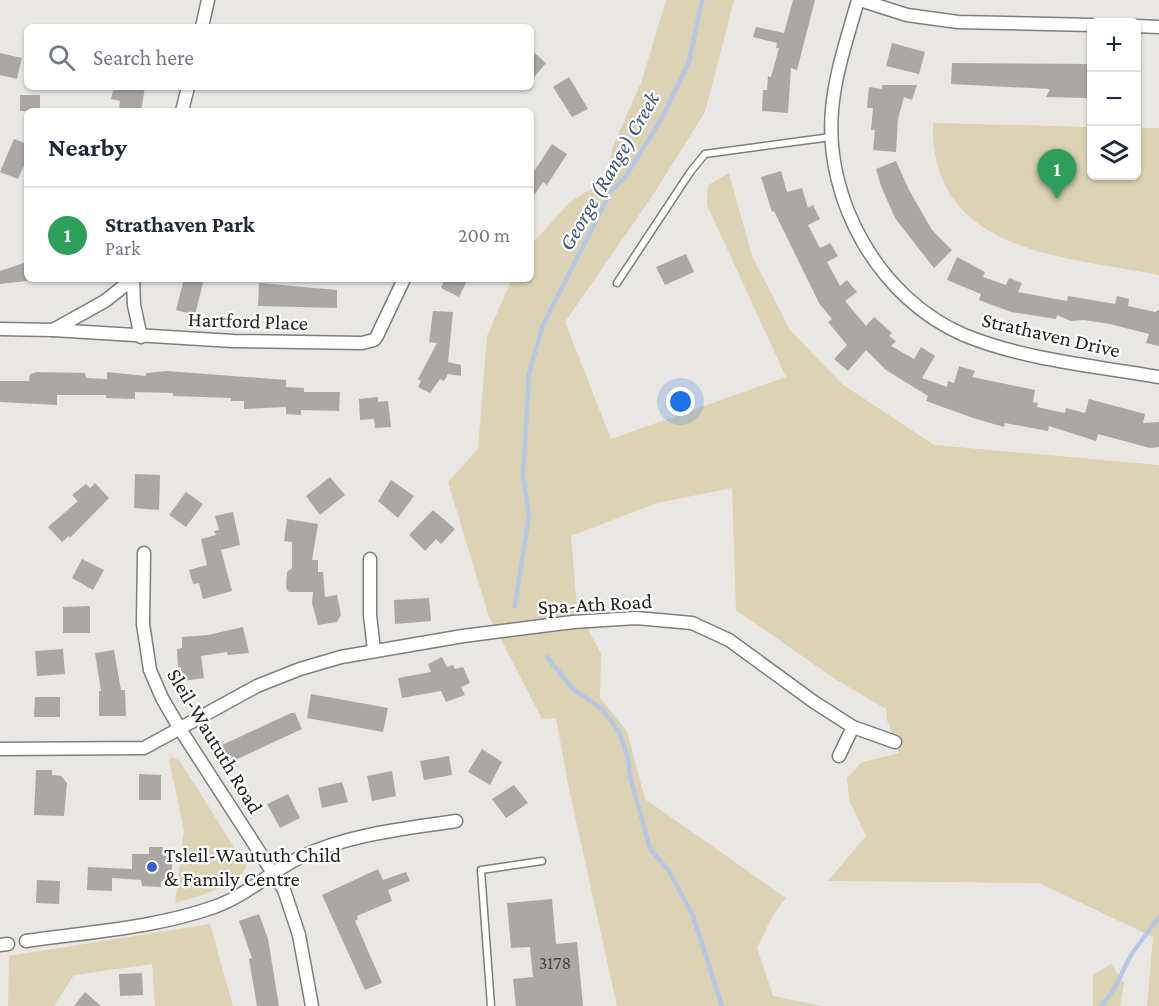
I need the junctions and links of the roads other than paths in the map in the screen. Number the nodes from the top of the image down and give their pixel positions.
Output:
1 (208, 0) edge
2 (859, 0) edge
3 (203, 24) edge
4 (1087, 25) edge
5 (1141, 26) edge
6 (1159, 27) edge
7 (187, 90) edge
8 (183, 108) edge
9 (831, 137) junction
10 (129, 282) edge
11 (133, 282) edge
12 (403, 282) edge
13 (617, 283) dead end
14 (0, 329) edge
15 (53, 330) junction
16 (141, 337) junction
17 (1159, 377) edge
18 (144, 554) dead end
19 (370, 559) dead end
20 (374, 650) junction
21 (853, 727) junction
22 (180, 729) junction
23 (895, 742) dead end
24 (0, 749) edge
25 (839, 756) dead end
26 (456, 821) dead end
27 (542, 861) dead end
28 (274, 872) junction
29 (26, 941) dead end
30 (312, 1006) edge
31 (491, 1006) edge

1 - 3 street
2 - 4 street
2 - 9 street, Strathaven Drive
5 - 6 street
7 - 8 street
9 - 13 lane
9 - 17 street, Strathaven Drive
10 - 15 street
11 - 16 street
12 - 16 street, Hartford Place
14 - 15 street, Hartford Place
15 - 16 street, Hartford Place
18 - 22 street, Sleil-Waututh Road
19 - 20 street
20 - 21 street, Spa-Ath Road
20 - 22 street, Spa-Ath Road
21 - 23 street, Spa-Ath Road
21 - 25 street
22 - 24 street, Spa-Ath Road
22 - 28 street, Sleil-Waututh Road
26 - 28 street
27 - 31 lane
28 - 29 street
28 - 30 street, Sleil-Waututh Road

